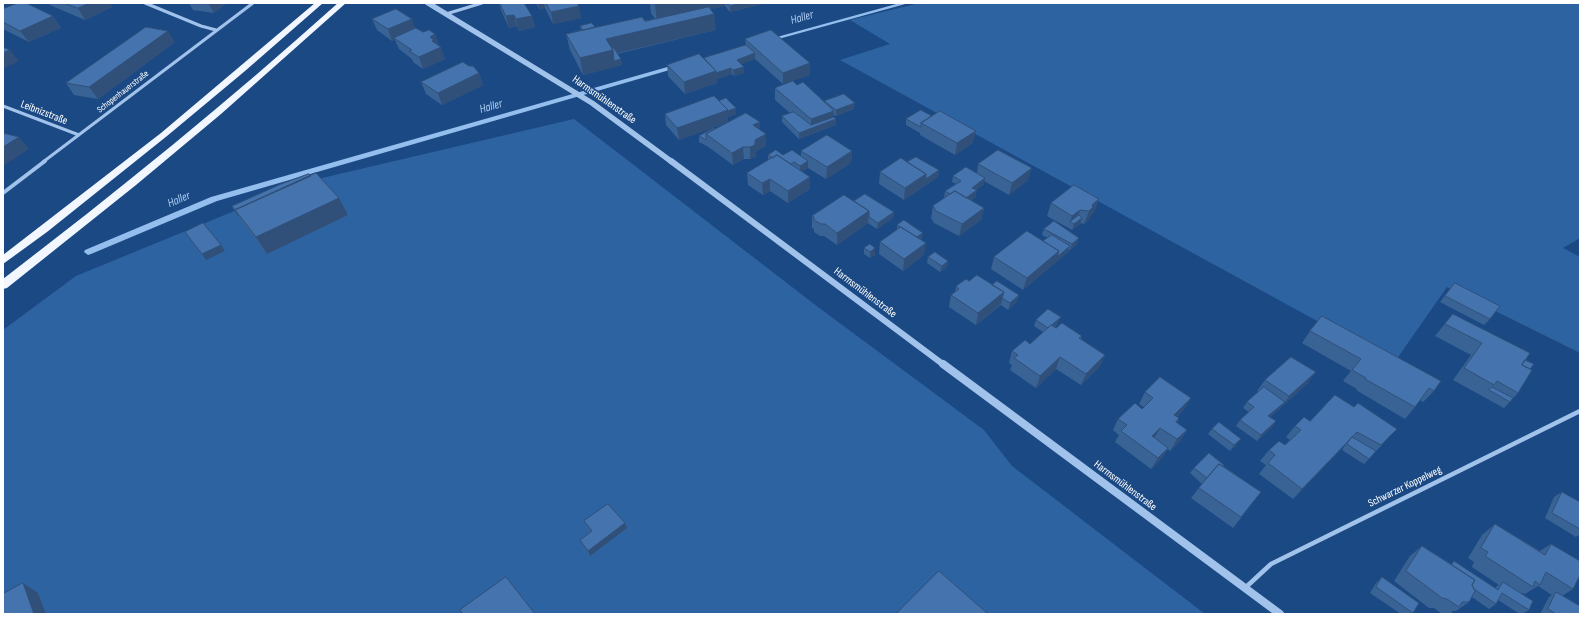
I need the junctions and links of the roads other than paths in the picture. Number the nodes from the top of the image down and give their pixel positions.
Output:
1 (145, 3) edge
2 (252, 3) edge
3 (319, 3) edge
4 (342, 3) edge
5 (429, 3) edge
6 (482, 3) edge
7 (446, 14) junction
8 (216, 30) junction
9 (3, 106) edge
10 (79, 135) junction
11 (3, 193) edge
12 (3, 260) edge
13 (3, 285) edge
14 (1580, 411) edge
15 (1245, 588) junction
16 (1280, 614) edge

1 - 8 street
2 - 8 street, Schopenhauerstraße
3 - 12 highway
4 - 13 highway
5 - 7 street, Harmsmühlenstraße
6 - 7 street
7 - 15 street, Harmsmühlenstraße
8 - 10 street, Schopenhauerstraße
9 - 10 street, Leibnizstraße
10 - 11 street, Schopenhauerstraße
14 - 15 street, Schwarzer Koppelweg
15 - 16 street, Harmsmühlenstraße

